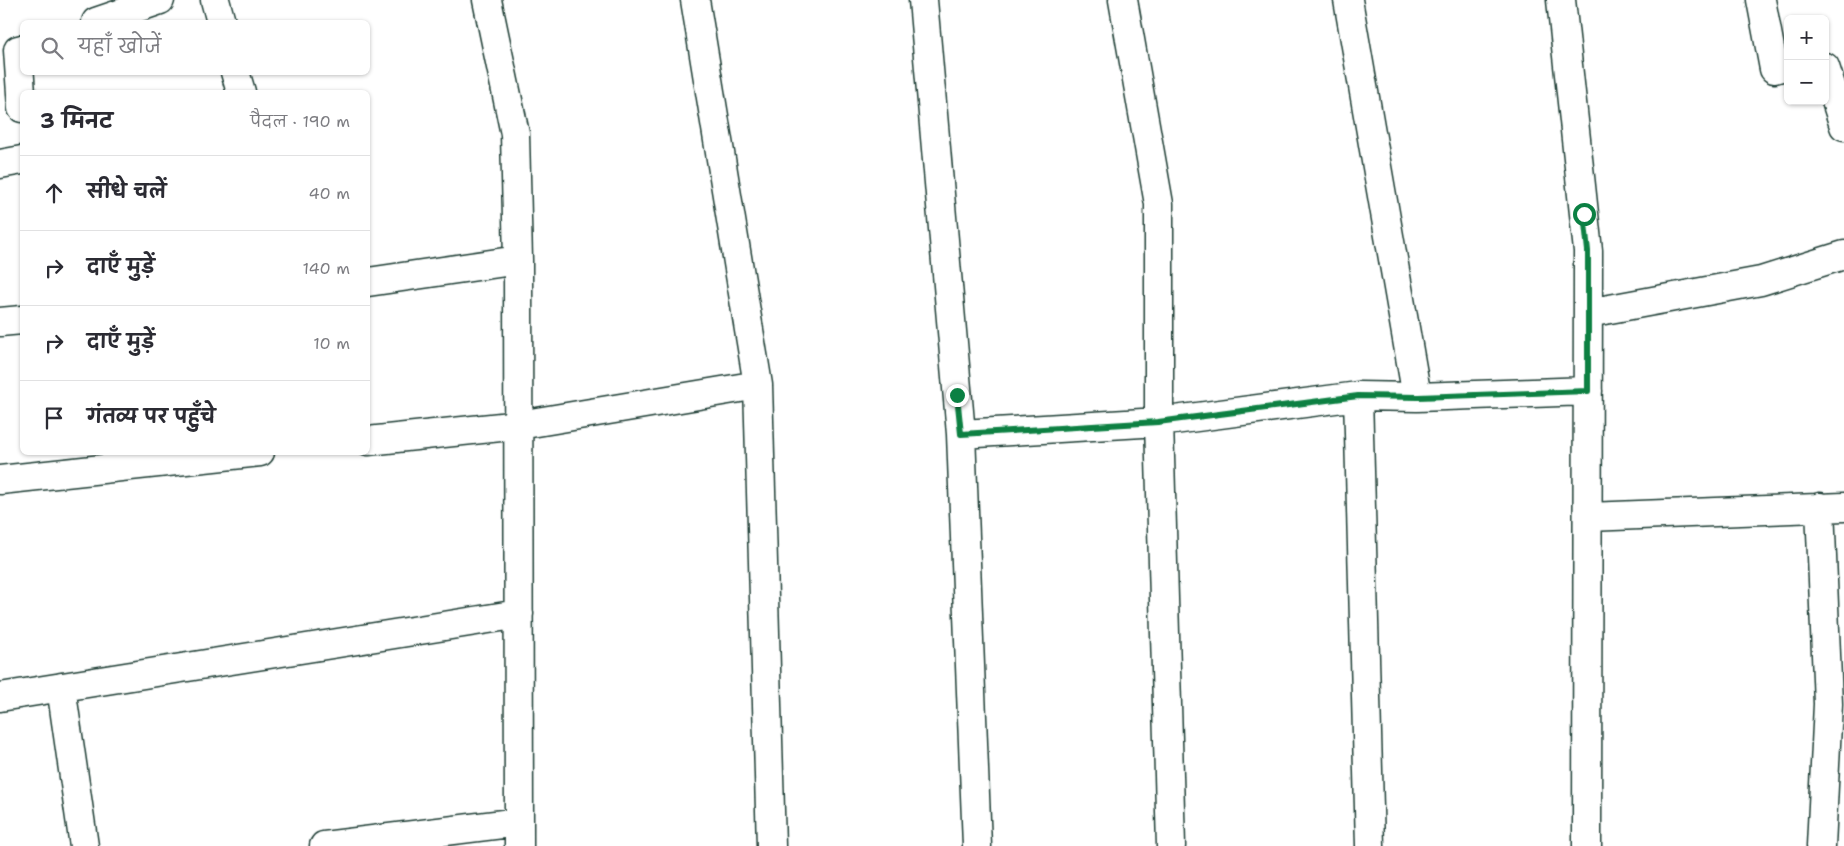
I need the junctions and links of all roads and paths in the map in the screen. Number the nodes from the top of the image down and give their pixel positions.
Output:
1 (160, 0) edge
2 (215, 0) edge
3 (487, 0) edge
4 (695, 0) edge
5 (923, 0) edge
6 (1123, 0) edge
7 (1348, 0) edge
8 (1561, 0) edge
9 (1761, 0) edge
10 (102, 20) edge
11 (220, 20) edge
12 (20, 50) edge
13 (1784, 66) edge
14 (236, 75) edge
15 (1829, 79) edge
16 (21, 90) edge
17 (240, 90) edge
18 (1844, 126) edge
19 (20, 160) edge
20 (0, 164) edge
21 (1844, 255) edge
22 (518, 260) junction
23 (370, 282) edge
24 (1588, 313) junction
25 (20, 320) edge
26 (0, 322) edge
27 (758, 385) junction
28 (1588, 391) junction
29 (1358, 396) junction
30 (1418, 397) junction
31 (1158, 422) junction
32 (518, 425) junction
33 (961, 434) junction
34 (370, 441) edge
35 (232, 455) edge
36 (0, 480) edge
37 (1832, 507) edge
38 (1588, 517) junction
39 (519, 614) junction
40 (61, 687) junction
41 (0, 697) edge
42 (1836, 704) edge
43 (519, 834) edge
44 (84, 846) edge
45 (324, 846) edge
46 (771, 846) edge
47 (977, 846) edge
48 (1171, 846) edge
49 (1370, 846) edge
50 (1587, 846) edge
51 (1821, 846) edge

1 - 10 street
2 - 11 street
3 - 22 street
4 - 27 street
5 - 33 street
6 - 31 street
7 - 30 street
8 - 24 street
9 - 13 street
12 - 16 street
14 - 17 street
15 - 18 street
19 - 20 street
21 - 24 street
22 - 23 street
22 - 32 street
24 - 28 street
25 - 26 street
27 - 32 street
27 - 46 street
28 - 30 street
28 - 38 street
29 - 30 street
29 - 31 street
29 - 49 street
31 - 33 street
31 - 48 street
32 - 34 street
32 - 39 street
33 - 47 street
35 - 36 street
37 - 38 street
37 - 42 street
38 - 50 street
39 - 40 street
39 - 43 street
40 - 41 street
40 - 44 street
42 - 51 street
43 - 45 street

